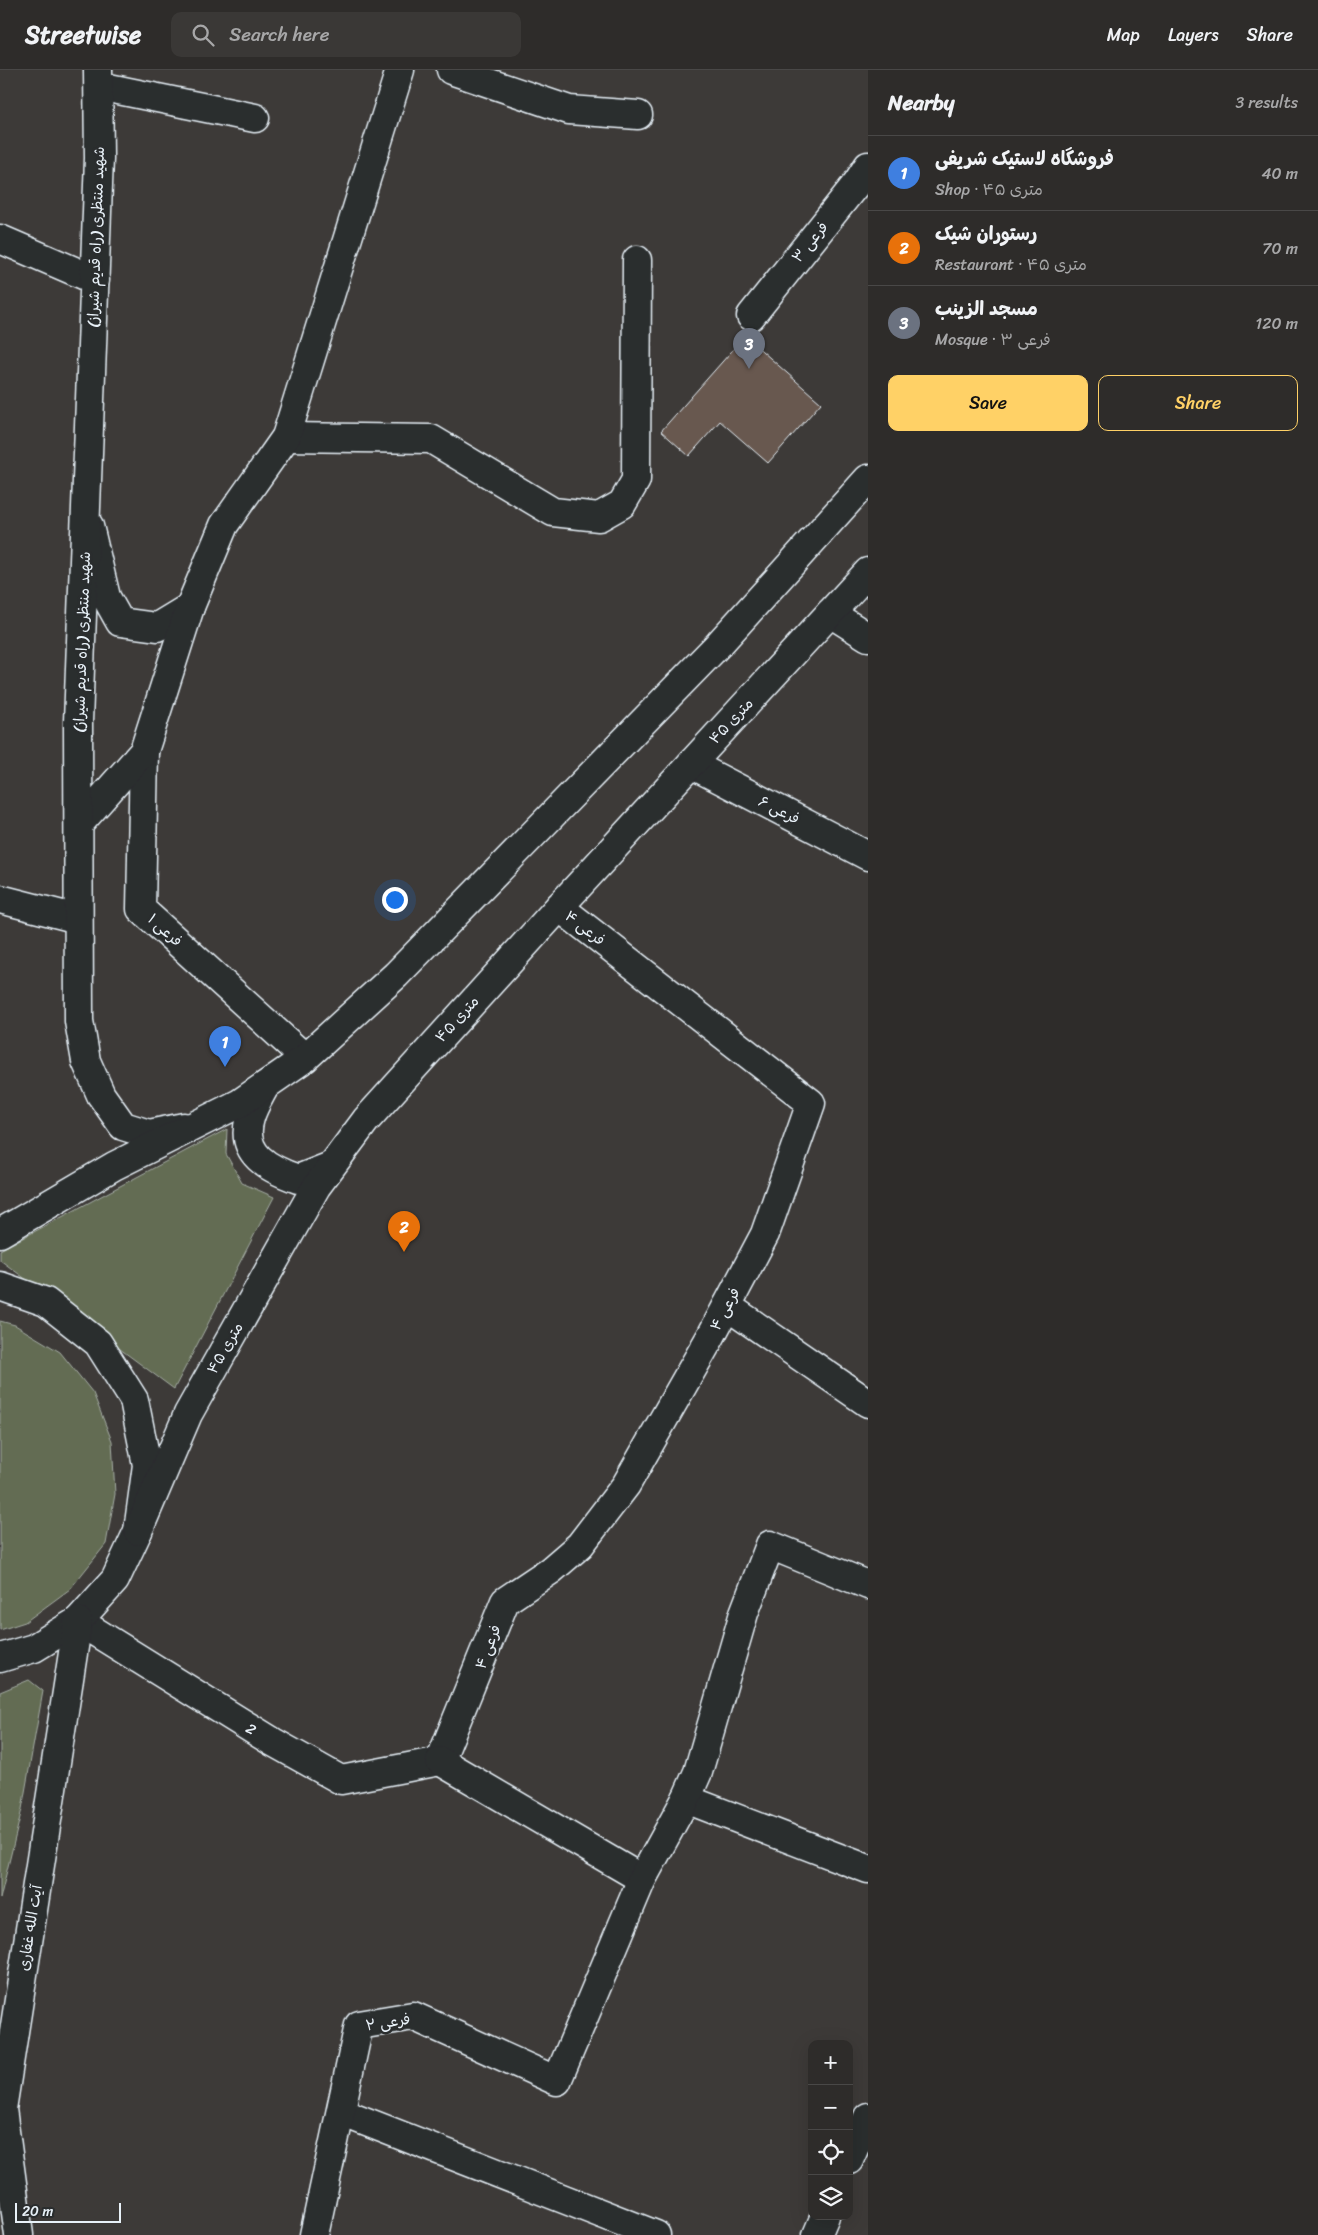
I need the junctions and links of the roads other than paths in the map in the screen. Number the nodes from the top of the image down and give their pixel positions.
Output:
1 (400, 70) edge
2 (451, 70) edge
3 (98, 78) edge
4 (638, 115) dead end
5 (255, 118) dead end
6 (868, 166) edge
7 (0, 239) edge
8 (638, 260) dead end
9 (95, 280) junction
10 (750, 316) dead end
11 (286, 437) junction
12 (868, 479) edge
13 (86, 514) junction
14 (868, 572) edge
15 (190, 607) junction
16 (830, 613) junction
17 (868, 637) edge
18 (144, 751) junction
19 (690, 764) junction
20 (79, 824) junction
21 (868, 856) edge
22 (0, 899) edge
23 (559, 907) junction
24 (78, 919) junction
25 (305, 1058) junction
26 (266, 1085) junction
27 (198, 1124) junction
28 (331, 1166) junction
29 (0, 1233) edge
30 (0, 1286) edge
31 (727, 1306) junction
32 (868, 1403) edge
33 (138, 1531) junction
34 (868, 1585) edge
35 (78, 1620) junction
36 (0, 1658) edge
37 (440, 1761) junction
38 (686, 1799) junction
39 (868, 1869) edge
40 (642, 1879) junction
41 (341, 2112) junction
42 (868, 2117) edge
43 (853, 2151) edge
44 (823, 2220) edge
45 (19, 2235) edge
46 (314, 2235) edge
47 (656, 2235) edge
48 (817, 2235) edge

1 - 11 street
2 - 4 street
3 - 5 street
3 - 9 street, شهید منتظری (راه قدیم شیراز)
6 - 10 street, فرعی ۳
7 - 9 street
8 - 11 street
9 - 13 street, شهید منتظری (راه قدیم شیراز)
11 - 15 street
12 - 25 street
13 - 15 street
13 - 20 street, شهید منتظری (راه قدیم شیراز)
14 - 16 street, ۴۵ متری
15 - 18 street
16 - 17 street
16 - 19 street, ۴۵ متری
18 - 20 street
18 - 25 street, فرعی ۱
19 - 21 street, فرعی ۶
19 - 23 street, ۴۵ متری
20 - 24 street, شهید منتظری (راه قدیم شیراز)
22 - 24 street
23 - 28 street, ۴۵ متری
23 - 31 street, فرعی ۴
24 - 27 street, شهید منتظری (راه قدیم شیراز)
25 - 26 street
26 - 27 street
26 - 28 street
27 - 29 street
28 - 33 street, ۴۵ متری
30 - 33 street
31 - 32 street
31 - 37 street, فرعی ۴
33 - 35 street, ۴۵ متری
34 - 38 street
35 - 36 street, ۴۵ متری
35 - 37 street, 2
35 - 45 street, آیت الله غفاری
37 - 40 street
38 - 39 street
38 - 40 street
40 - 41 street, فرعی ۲
41 - 46 street, فرعی ۲
41 - 47 street
42 - 43 street
44 - 48 street

